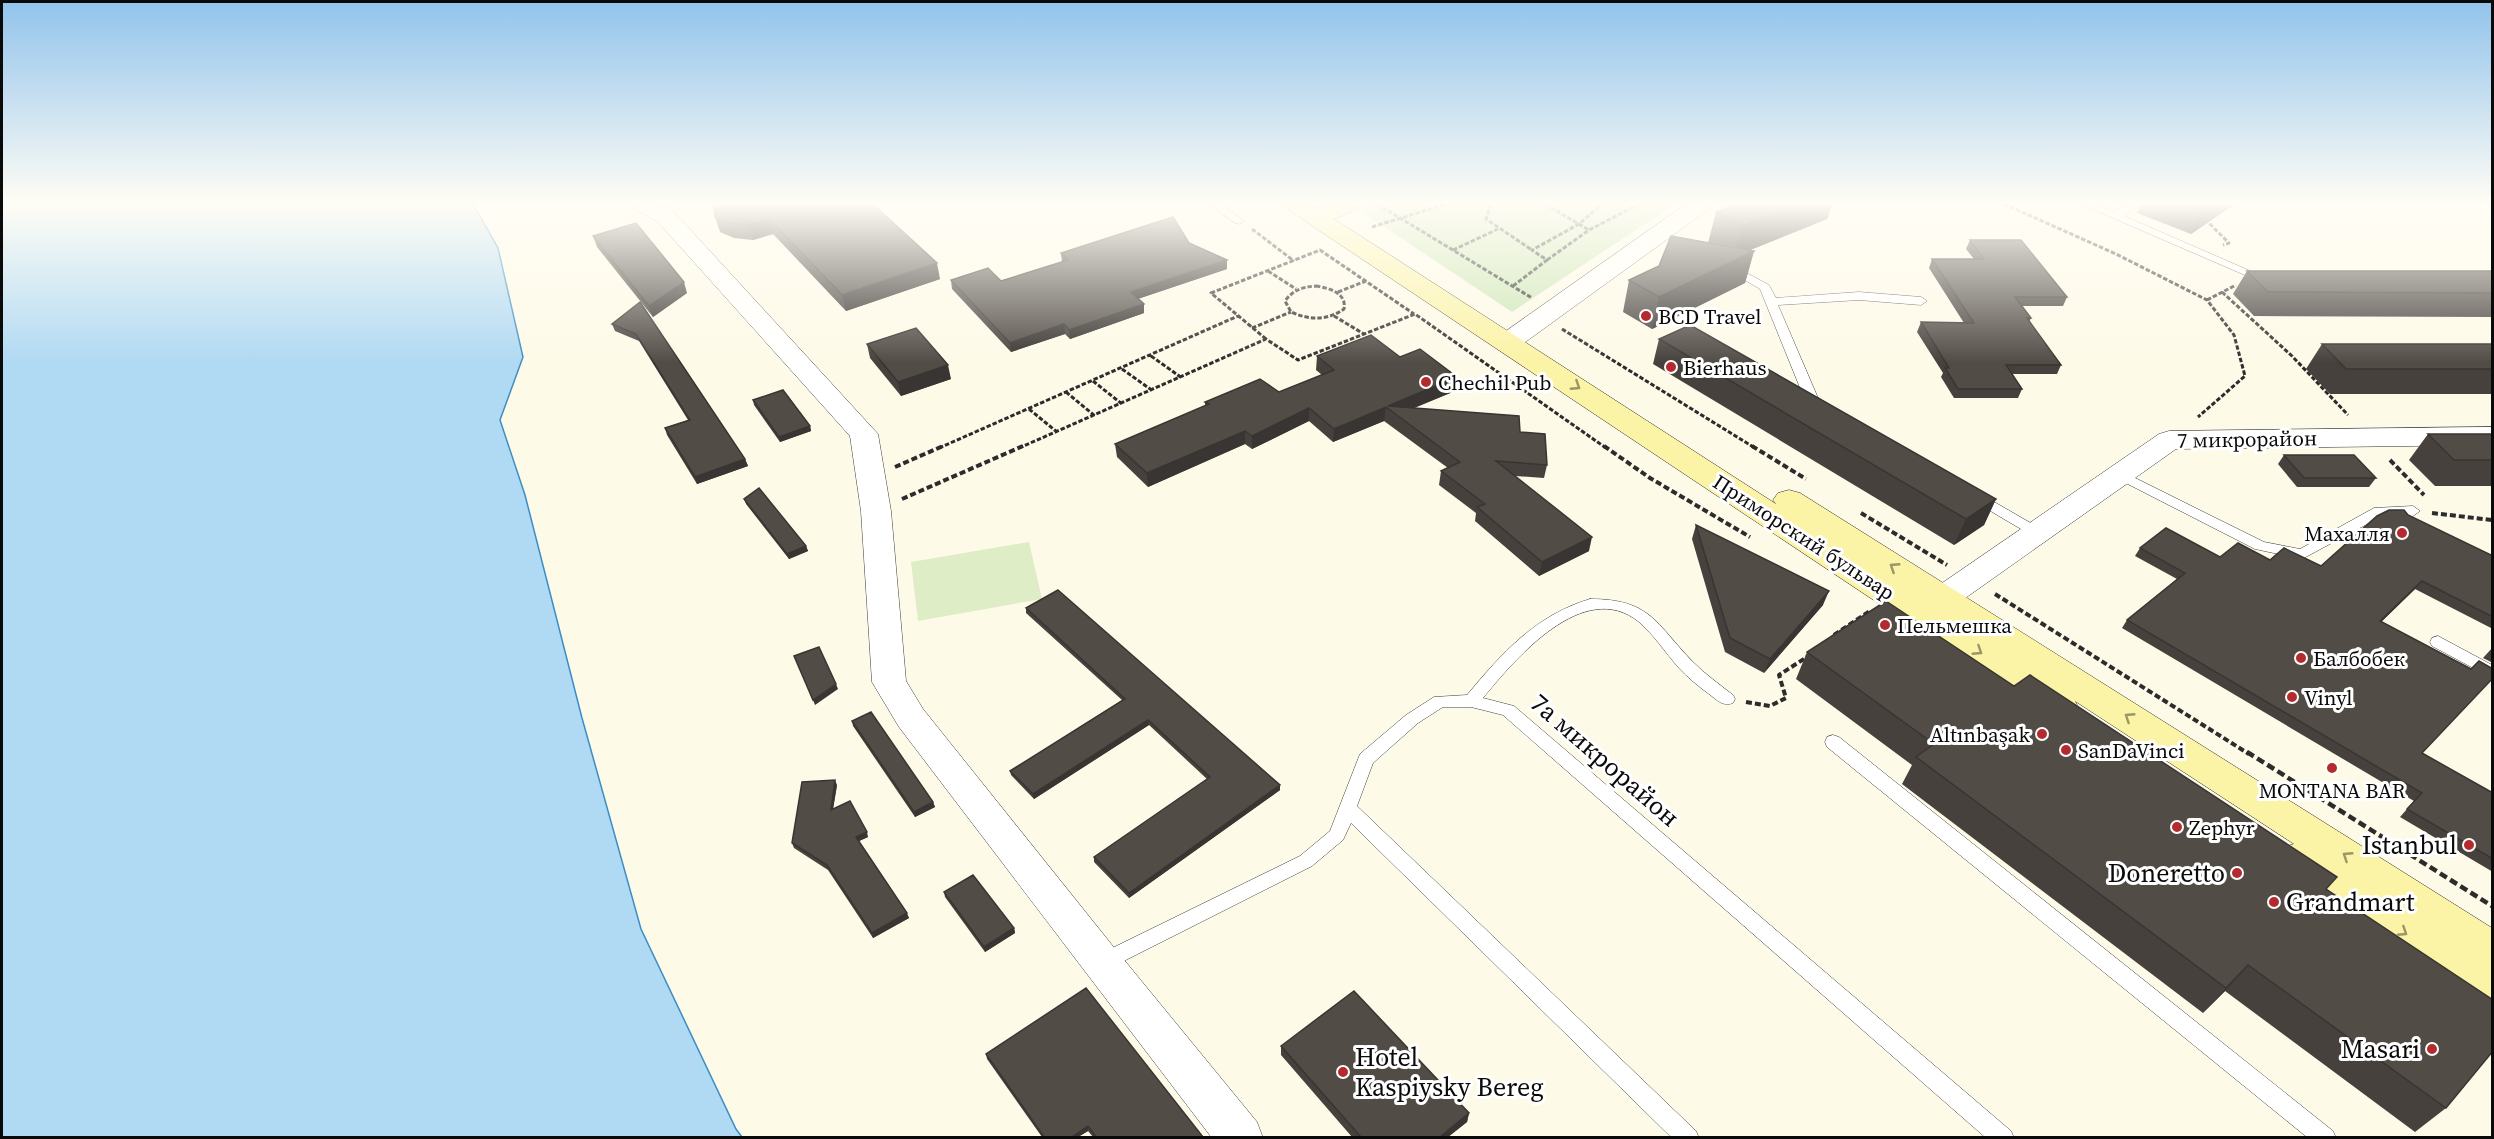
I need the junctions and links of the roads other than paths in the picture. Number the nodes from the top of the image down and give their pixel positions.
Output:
1 (703, 257) edge
2 (1412, 257) edge
3 (1415, 257) edge
4 (1634, 257) edge
5 (2212, 257) edge
6 (1715, 258) edge
7 (2272, 280) edge
8 (1922, 301) dead end
9 (1771, 302) junction
10 (1532, 325) junction
11 (1833, 412) edge
12 (2493, 436) edge
13 (2119, 474) junction
14 (1965, 490) edge
15 (2414, 511) road end
16 (2036, 532) junction
17 (1957, 589) junction
18 (2438, 642) dead end
19 (2493, 672) edge
20 (1727, 699) road end
21 (1471, 701) junction
22 (1833, 742) dead end
23 (1347, 808) junction
24 (2486, 950) edge
25 (1101, 963) junction
26 (1241, 1137) edge
27 (1688, 1137) edge
28 (2003, 1137) edge
29 (2325, 1137) edge

1 - 25 street
2 - 10 street, Приморский бульвар
3 - 10 street, Приморский бульвар
4 - 10 street
5 - 7 lane
6 - 9 lane
8 - 9 lane
9 - 11 lane
17 -> 10 street, Приморский бульвар
10 -> 24 street, Приморский бульвар
12 - 13 street, 7 микрорайон
13 - 15 lane
13 - 16 street, 7 микрорайон
14 - 16 lane
16 - 17 street, 7 микрорайон
24 -> 17 street, Приморский бульвар
18 - 19 lane
20 - 21 lane
21 - 23 lane, 7а микрорайон
21 - 28 lane, 7а микрорайон
22 - 29 lane
23 - 25 lane, 7а микрорайон
23 - 27 lane
25 - 26 street

